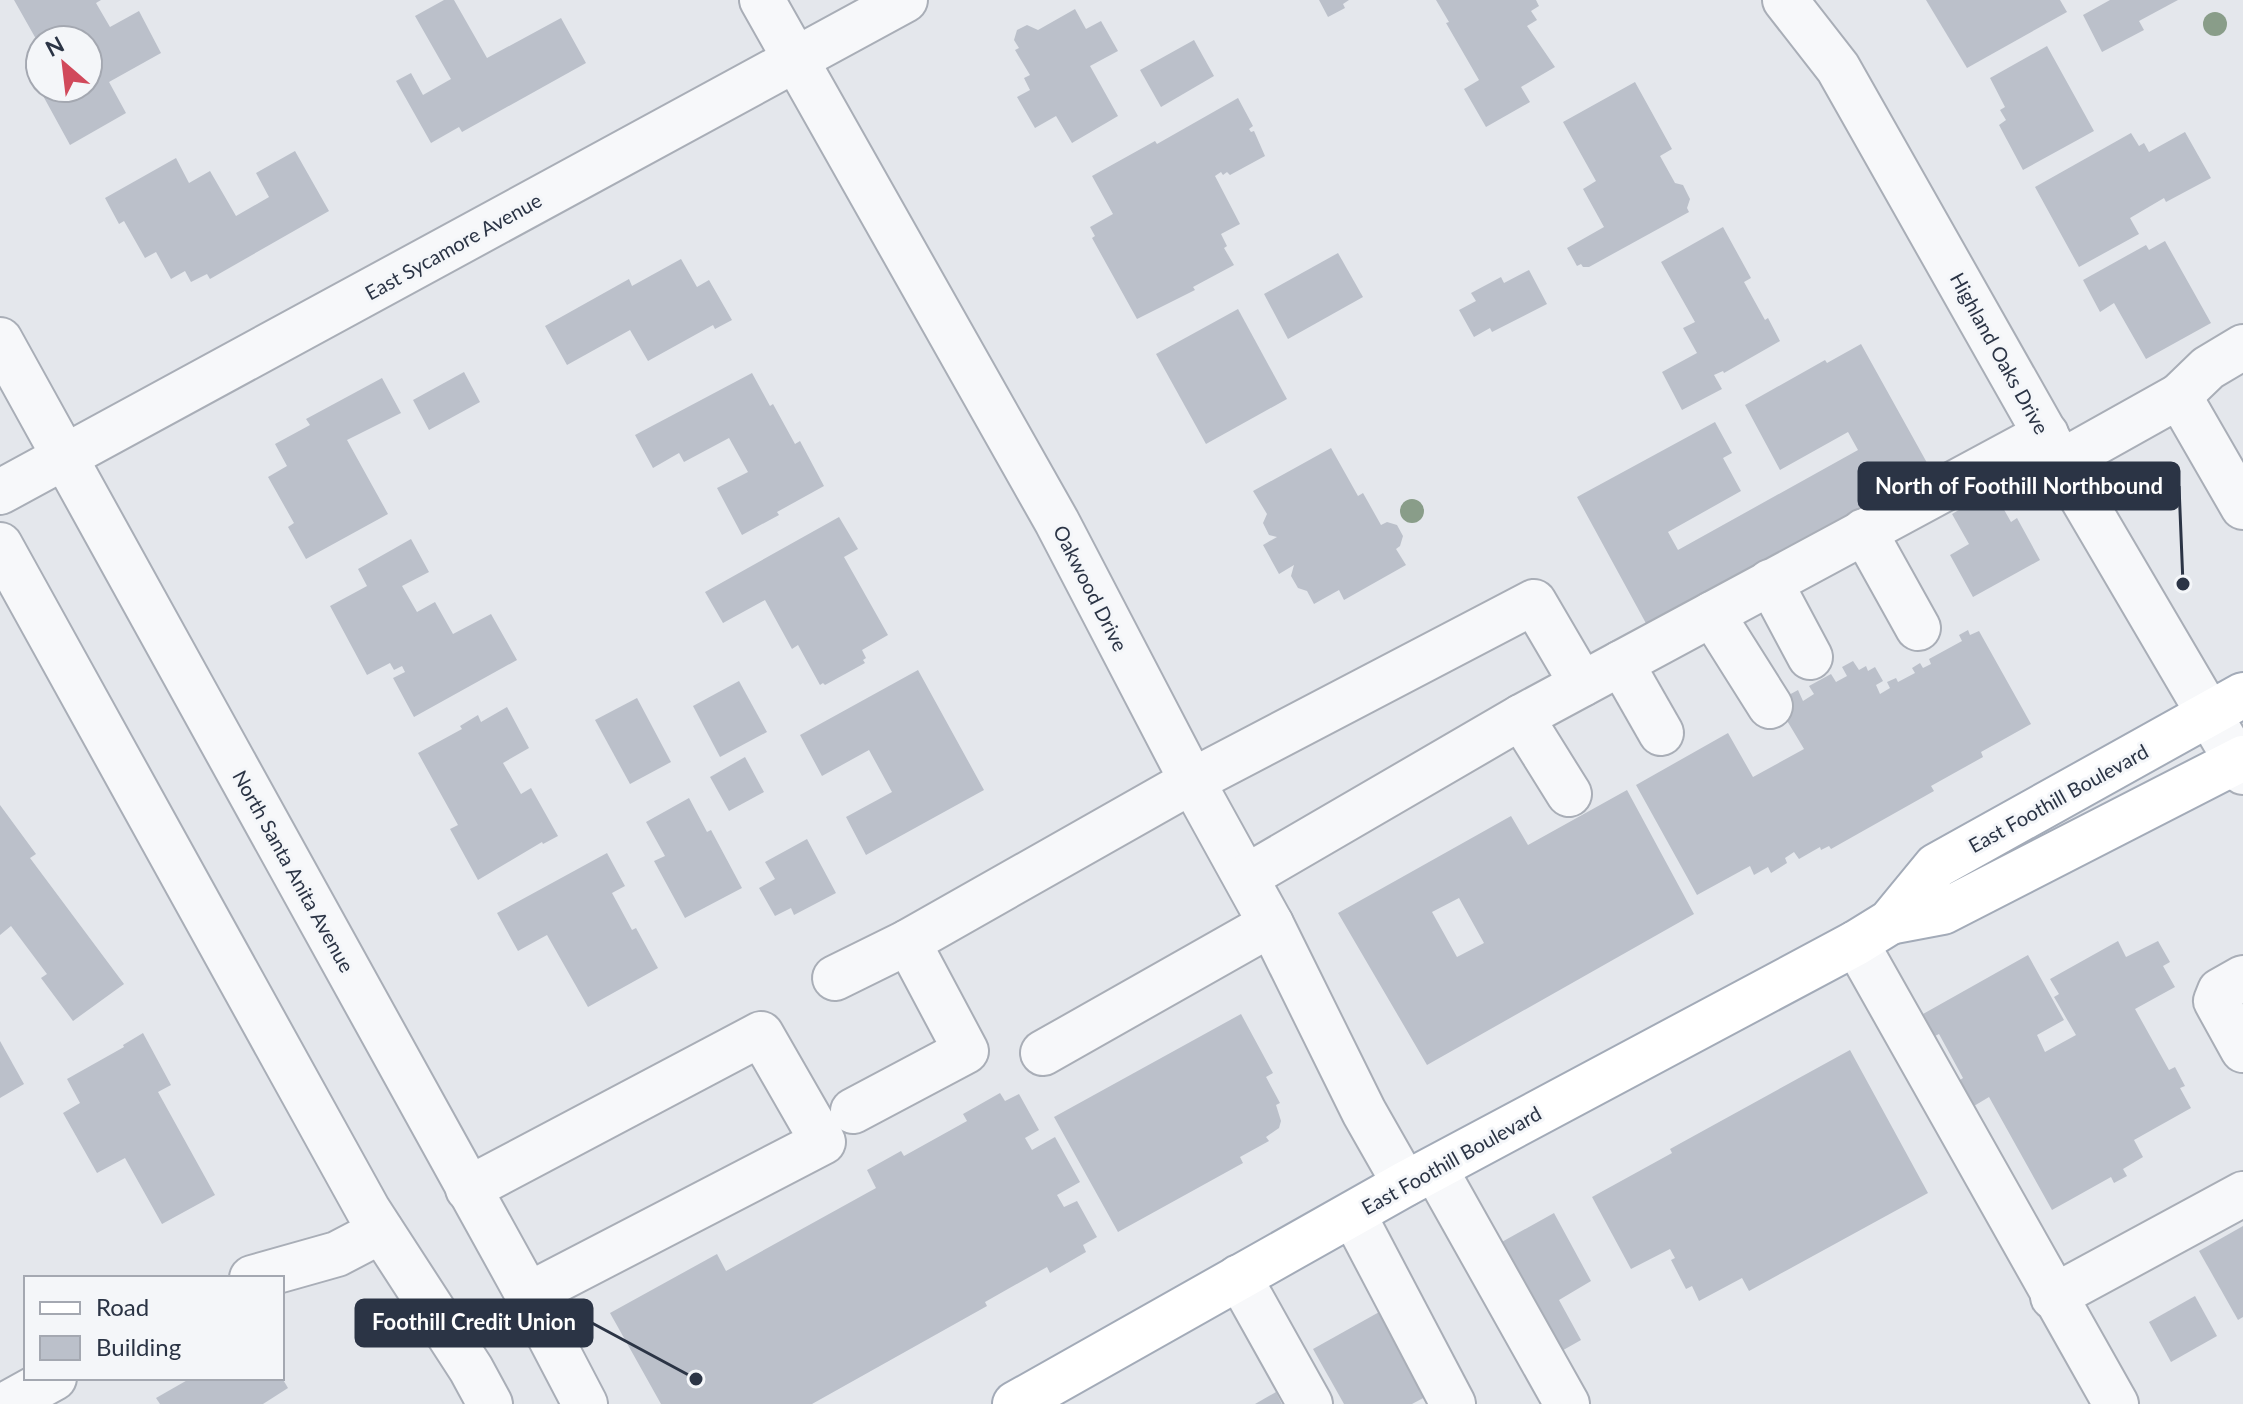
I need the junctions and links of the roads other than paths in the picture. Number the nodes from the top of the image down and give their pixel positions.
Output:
1 (762, 0) edge
2 (905, 0) edge
3 (1785, 0) edge
4 (795, 60) junction
5 (0, 340) edge
6 (2243, 347) edge
7 (2179, 396) junction
8 (2053, 448) junction
9 (66, 458) junction
10 (0, 492) edge
11 (2243, 507) edge
12 (1864, 531) junction
13 (7, 573) edge
14 (1770, 582) junction
15 (1712, 614) junction
16 (1918, 628) dead end
17 (1810, 657) dead end
18 (1621, 663) junction
19 (1582, 684) junction
20 (2225, 704) edge
21 (1770, 706) dead end
22 (1521, 717) junction
23 (1661, 733) dead end
24 (2241, 764) edge
25 (1192, 781) junction
26 (1569, 794) dead end
27 (1246, 877) junction
28 (1271, 924) junction
29 (1873, 932) junction
30 (908, 942) junction
31 (835, 978) dead end
32 (2230, 989) edge
33 (2243, 1050) edge
34 (1043, 1053) dead end
35 (853, 1111) dead end
36 (1420, 1176) junction
37 (468, 1189) junction
38 (2243, 1194) edge
39 (1353, 1214) junction
40 (381, 1231) junction
41 (259, 1276) edge
42 (1239, 1277) junction
43 (528, 1295) junction
44 (2053, 1297) junction
45 (50, 1380) edge
46 (7, 1404) edge
47 (490, 1404) edge
48 (585, 1404) edge
49 (1015, 1404) edge
50 (1310, 1404) edge
51 (1453, 1404) edge
52 (1567, 1404) edge
53 (2116, 1404) edge

1 - 4 street, Oakwood Drive
2 - 4 street, East Sycamore Avenue
3 - 8 street, Highland Oaks Drive
4 - 9 street, East Sycamore Avenue
4 - 25 street, Oakwood Drive
5 - 9 street, North Santa Anita Avenue
6 - 7 street
7 - 8 street
7 - 11 street
8 - 12 street
8 - 20 street, Highland Oaks Drive
9 - 10 street, East Sycamore Avenue
9 - 37 street, North Santa Anita Avenue
12 - 14 street
12 - 16 street
13 - 40 street
14 - 15 street
14 - 17 street
15 - 18 street
15 - 21 street
18 - 19 street
18 - 23 street
19 - 22 street
19 - 25 street
20 - 24 street, Highland Oaks Drive
20 - 29 main road, East Foothill Boulevard
22 - 26 street
22 - 27 street
24 - 29 main road, East Foothill Boulevard
25 - 27 street, Oakwood Drive
25 - 30 street
27 - 28 street, Oakwood Drive
28 - 34 street
28 - 36 street, Oakwood Drive
29 - 36 main road, East Foothill Boulevard
29 - 44 street
30 - 31 street
30 - 35 street
32 - 33 street
36 - 39 main road, East Foothill Boulevard
36 - 52 street, Oakwood Drive
37 - 43 street, North Santa Anita Avenue
37 - 43 street
38 - 44 street
39 - 42 main road, East Foothill Boulevard
39 - 51 street
40 - 41 street
40 - 47 street
42 - 49 main road, East Foothill Boulevard
42 - 50 street
43 - 48 street, North Santa Anita Avenue
44 - 53 street
45 - 46 street

